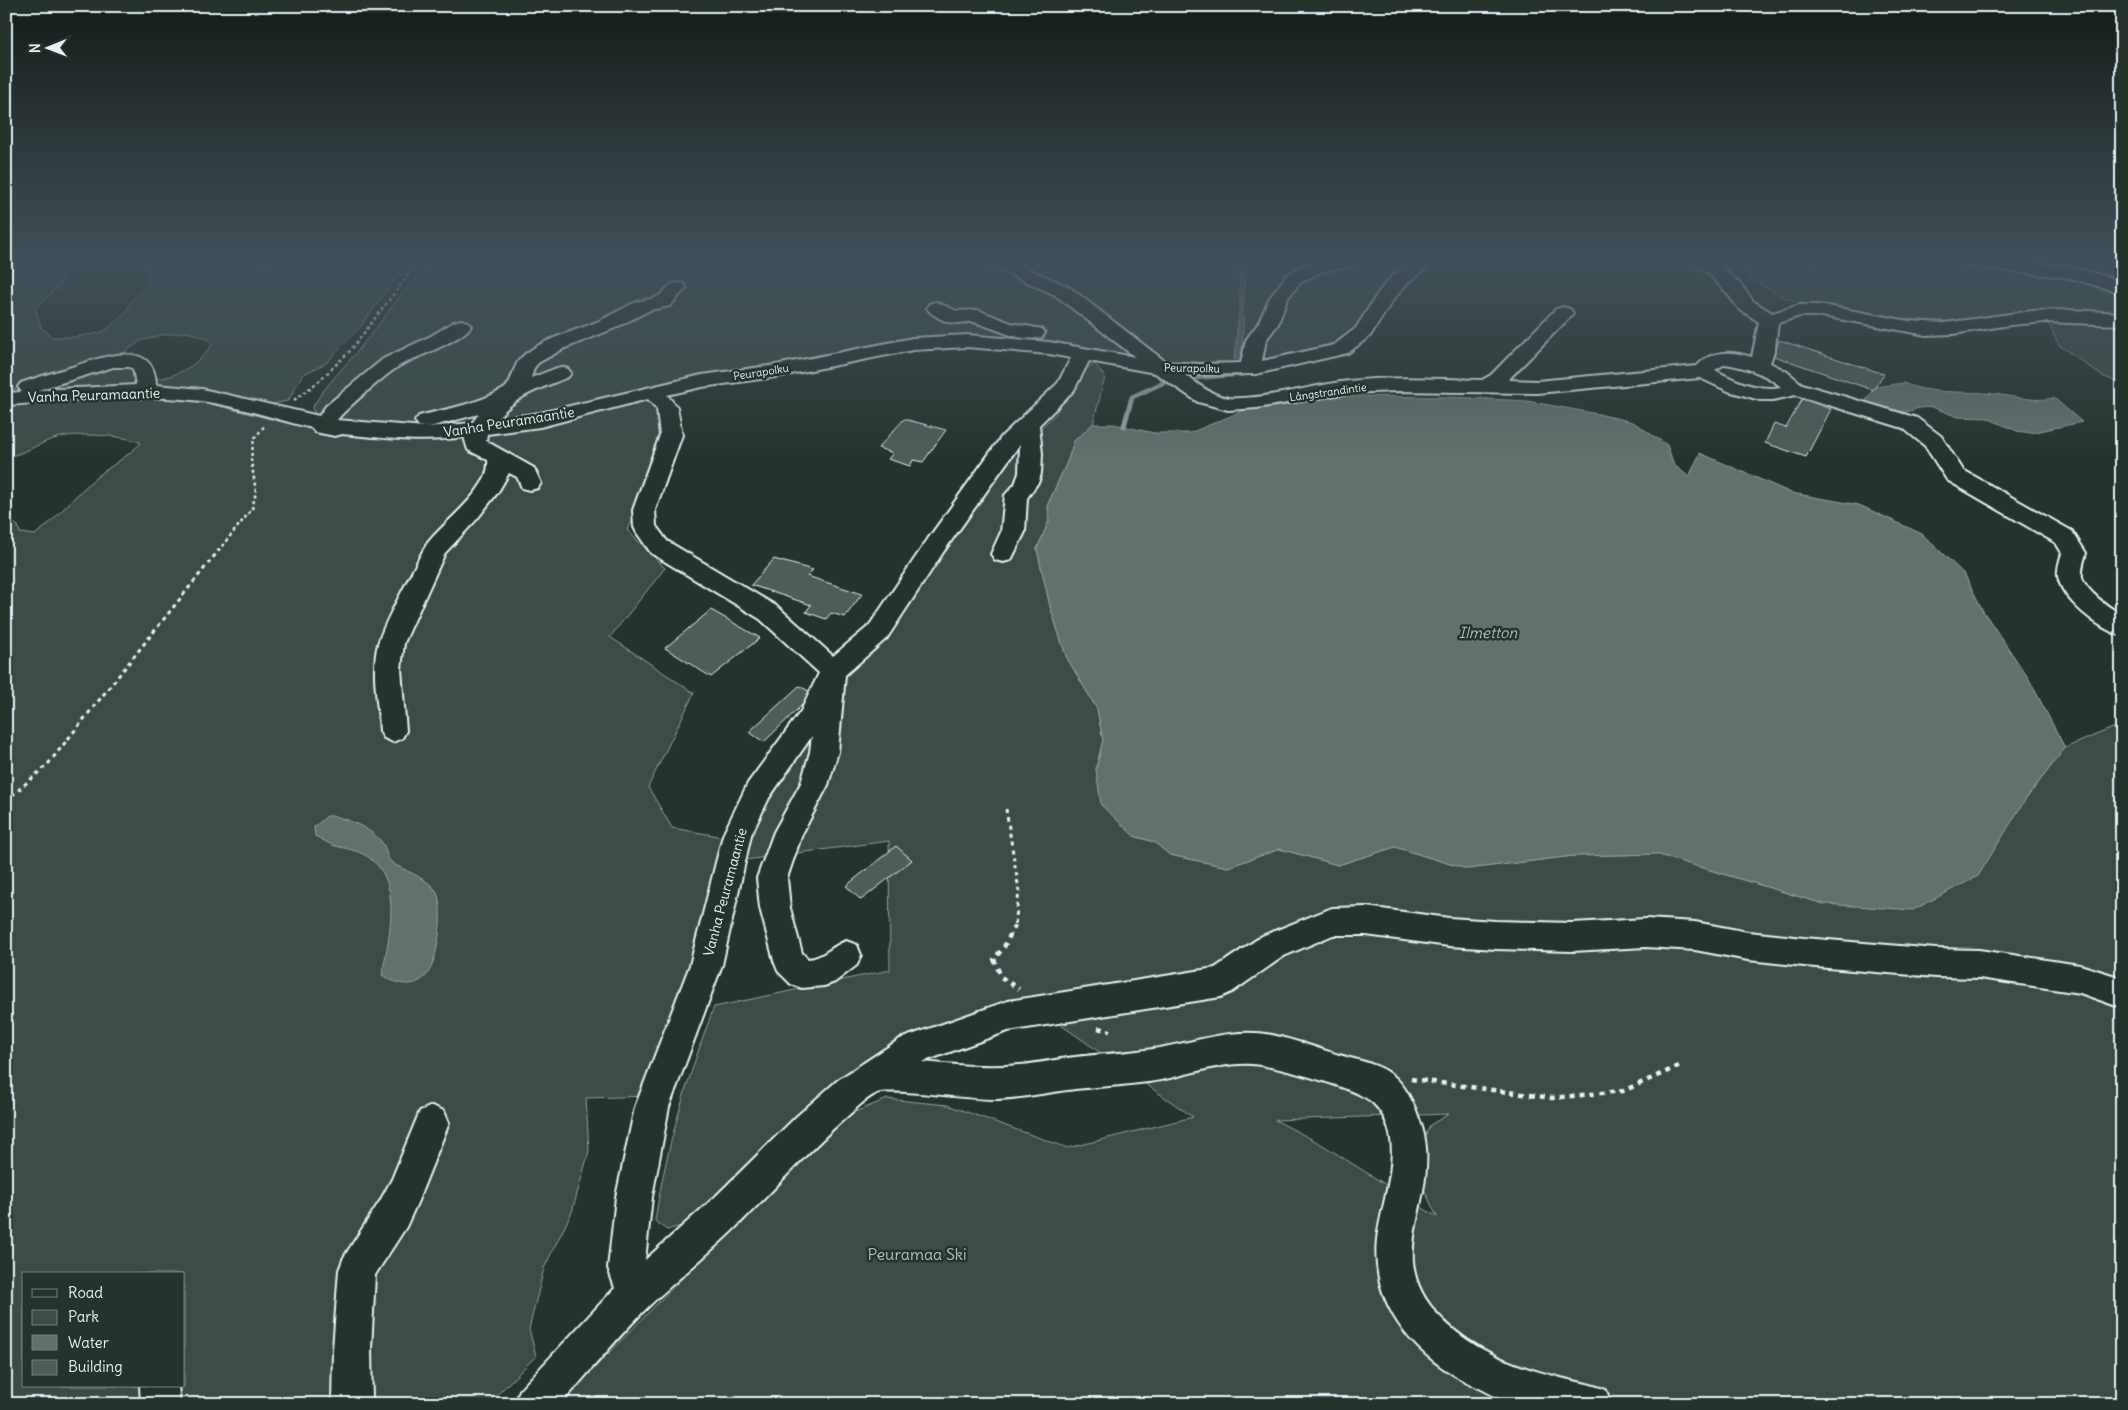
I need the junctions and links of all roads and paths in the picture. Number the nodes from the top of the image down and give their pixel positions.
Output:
1 (370, 327) edge
2 (460, 327) edge
3 (602, 327) edge
4 (966, 327) edge
5 (1003, 327) edge
6 (1108, 327) edge
7 (1267, 327) edge
8 (1366, 327) edge
9 (1549, 327) edge
10 (1768, 327) edge
11 (1898, 327) edge
12 (1960, 327) edge
13 (985, 343) junction
14 (1088, 355) junction
15 (1250, 362) junction
16 (1156, 364) junction
17 (1760, 366) junction
18 (1703, 372) junction
19 (561, 373) dead end
20 (1485, 387) junction
21 (1795, 388) junction
22 (146, 392) junction
23 (652, 392) junction
24 (511, 394) junction
25 (6, 395) edge
26 (6, 399) edge
27 (277, 413) junction
28 (324, 424) junction
29 (1029, 426) junction
30 (479, 428) junction
31 (418, 434) junction
32 (499, 457) junction
33 (530, 483) dead end
34 (1004, 554) dead end
35 (2122, 627) edge
36 (833, 671) junction
37 (393, 731) dead end
38 (6, 802) edge
39 (1006, 809) dead end
40 (846, 955) dead end
41 (2122, 993) edge
42 (1048, 1009) junction
43 (1093, 1026) dead end
44 (1110, 1031) dead end
45 (1679, 1066) dead end
46 (878, 1075) junction
47 (1402, 1078) dead end
48 (432, 1123) dead end
49 (636, 1293) junction
50 (159, 1388) edge
51 (161, 1404) edge
52 (352, 1404) edge
53 (534, 1404) edge
54 (1592, 1404) edge

1 - 27 path
2 - 28 street
3 - 24 street
4 - 13 street
5 - 14 street
6 - 16 street, Långstrandintie
7 - 15 street
8 - 15 street
9 - 20 street
10 - 17 street
11 - 12 street
13 - 14 street, Peurapolku
13 - 23 street, Peurapolku
14 - 16 street, Peurapolku
14 - 29 street
15 - 16 street, Peurapolku
16 - 20 street, Långstrandintie
17 - 18 street
17 - 21 street
18 - 20 street, Långstrandintie
18 - 21 street
19 - 24 street
21 - 35 lane
22 - 25 street
22 - 26 street, Vanha Peuramaantie
22 - 27 street, Vanha Peuramaantie
23 - 30 street, Vanha Peuramaantie
23 - 36 street
24 - 30 street
24 - 31 street
27 - 28 street, Vanha Peuramaantie
27 - 38 path
28 - 31 street, Vanha Peuramaantie
29 - 34 street
29 - 36 street
30 - 31 street, Vanha Peuramaantie
30 - 32 street
32 - 33 street
32 - 37 street
36 - 40 street
36 - 49 street, Vanha Peuramaantie
39 - 42 path
41 - 42 street
42 - 46 street
43 - 44 path
45 - 47 path
46 - 49 street
46 - 54 street
48 - 52 street
49 - 53 street
50 - 51 street

